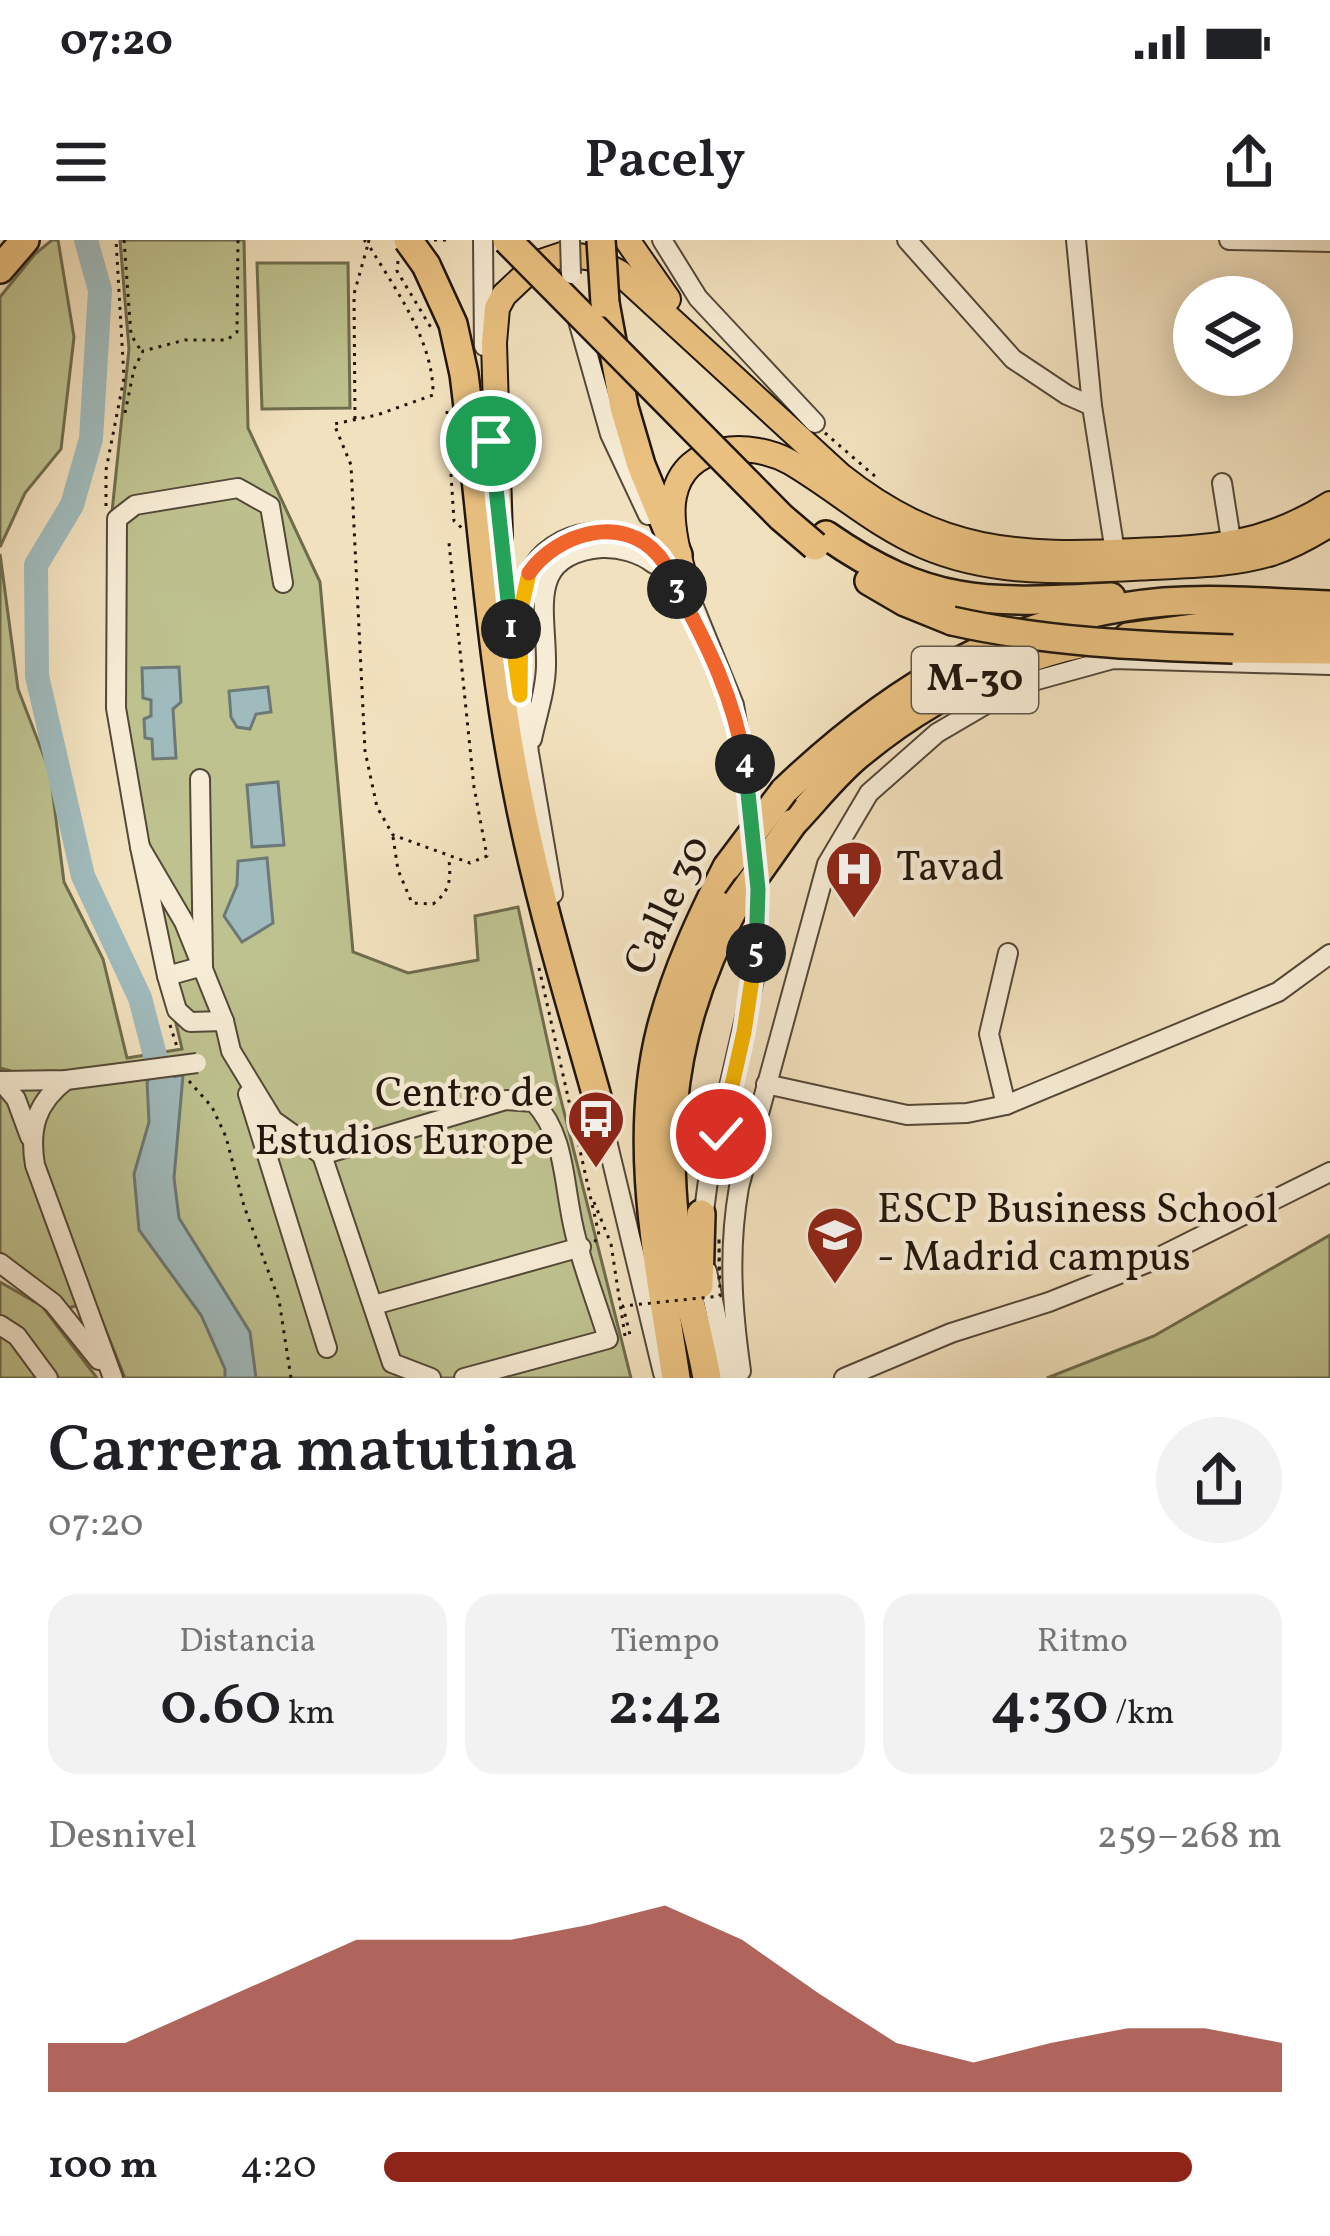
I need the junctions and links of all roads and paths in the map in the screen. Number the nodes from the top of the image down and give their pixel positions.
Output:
1 (25, 240) edge
2 (116, 240) edge
3 (124, 240) edge
4 (238, 240) edge
5 (408, 240) edge
6 (449, 240) edge
7 (483, 240) edge
8 (507, 240) edge
9 (528, 240) edge
10 (570, 240) edge
11 (601, 240) edge
12 (628, 240) edge
13 (662, 240) edge
14 (907, 240) edge
15 (1076, 240) edge
16 (1229, 240) edge
17 (1241, 240) edge
18 (367, 241) edge
19 (1330, 242) edge
20 (430, 252) edge
21 (0, 269) edge
22 (143, 351) junction
23 (758, 398) junction
24 (1092, 406) junction
25 (125, 413) dead end
26 (356, 419) junction
27 (815, 423) joint
28 (1222, 483) dead end
29 (876, 501) junction
30 (1330, 504) edge
31 (105, 517) dead end
32 (1330, 524) edge
33 (500, 537) junction
34 (821, 540) junction
35 (449, 543) dead end
36 (1232, 546) junction
37 (1115, 552) junction
38 (678, 571) junction
39 (284, 583) dead end
40 (1169, 602) junction
41 (1330, 604) edge
42 (1330, 627) edge
43 (1330, 650) edge
44 (1330, 665) edge
45 (520, 695) junction
46 (529, 754) junction
47 (200, 779) dead end
48 (393, 835) junction
49 (140, 847) junction
50 (449, 857) junction
51 (1008, 953) dead end
52 (1330, 954) edge
53 (203, 966) junction
54 (167, 976) junction
55 (167, 1010) dead end
56 (224, 1021) junction
57 (231, 1051) junction
58 (66, 1080) junction
59 (1, 1081) edge
60 (766, 1084) junction
61 (597, 1097) junction
62 (1006, 1105) junction
63 (30, 1137) junction
64 (322, 1155) junction
65 (1330, 1172) edge
66 (601, 1184) dead end
67 (589, 1192) junction
68 (701, 1214) junction
69 (581, 1247) junction
70 (0, 1263) edge
71 (715, 1289) junction
72 (374, 1305) junction
73 (0, 1325) edge
74 (698, 1325) junction
75 (327, 1348) dead end
76 (738, 1376) edge
77 (48, 1378) edge
78 (112, 1378) edge
79 (291, 1378) edge
80 (431, 1378) edge
81 (464, 1378) edge
82 (664, 1378) edge
83 (676, 1378) edge
84 (707, 1378) edge
85 (844, 1378) edge

1 - 21 highway
2 - 31 path
3 - 22 path
4 - 22 path
5 - 20 highway, bridge
6 - 20 path
7 - 33 street
8 - 34 highway, bridge
9 - 34 highway
10 - 38 street, bridge
11 - 38 highway, bridge
12 - 23 main road
13 - 27 street
14 - 24 street
15 - 24 street
16 - 17 street
17 - 19 street
18 - 26 path
18 - 26 path
20 - 61 highway
22 - 25 path
23 - 29 main road
23 - 33 main road
24 - 37 street
26 - 48 path
27 - 29 path
28 - 36 street
29 - 37 main road
30 - 36 main road
32 - 38 main road
33 - 45 street
34 - 40 highway
34 - 43 highway, bridge
35 - 50 path
36 - 37 main road
38 - 45 street
38 - 46 street
38 - 68 street
39 - 49 street
40 - 41 highway, Calle 30 / M-30
40 - 83 highway, Calle 30 / M-30, bridge
42 - 74 highway, Calle 30 / M-30, bridge
44 - 60 street
45 - 46 street
46 - 61 street
47 - 53 street
48 - 50 path
48 - 50 path
49 - 53 street
49 - 54 street
51 - 62 street
52 - 62 street
53 - 54 street
53 - 56 street
54 - 56 street
55 - 79 path
56 - 57 street
57 - 58 street, bridge
57 - 64 street
57 - 75 street
58 - 59 street
58 - 63 street
59 - 63 street
60 - 62 street
60 - 76 street
61 - 82 street
63 - 78 street
64 - 69 street
64 - 72 street
65 - 85 street
66 - 67 path
67 - 69 path
67 - 71 path, bridge
68 - 71 street
68 - 74 highway
69 - 72 street
69 - 81 street
70 - 78 street
71 - 76 street
72 - 80 street
73 - 77 street
74 - 84 highway, Calle 30 / M-30

